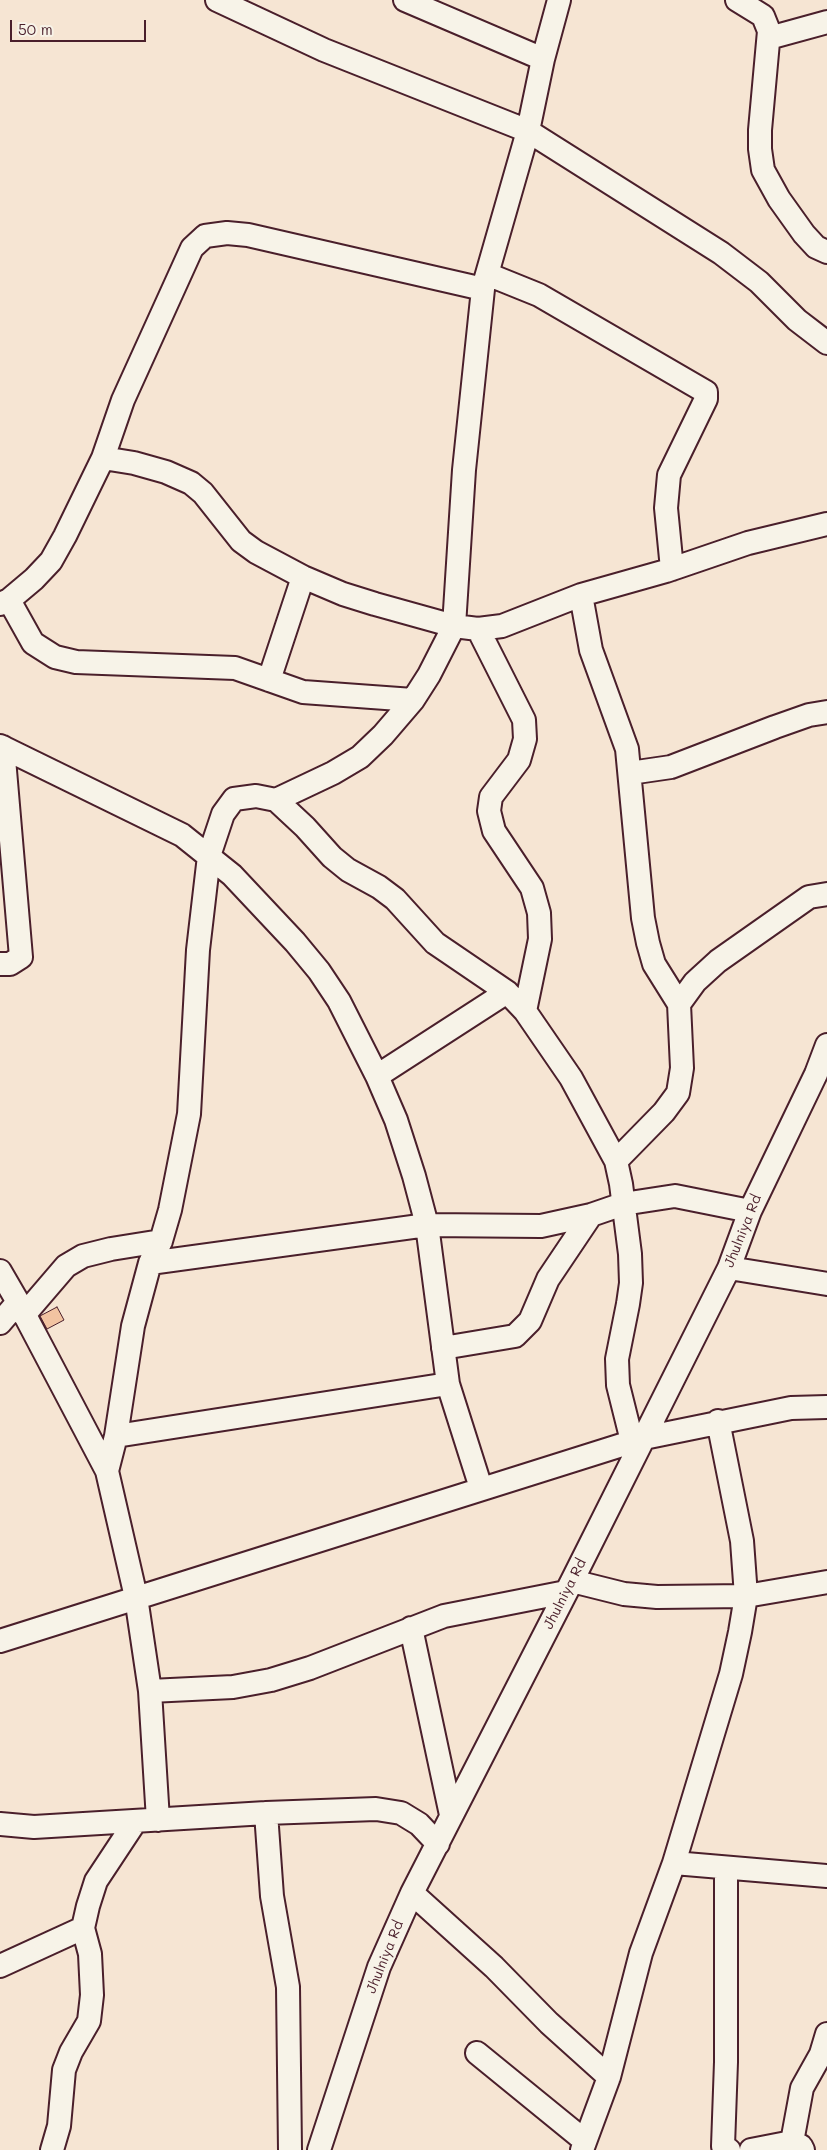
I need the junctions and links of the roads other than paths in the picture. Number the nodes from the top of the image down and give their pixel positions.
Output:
1 (217, 0) edge
2 (405, 0) edge
3 (559, 0) edge
4 (737, 0) edge
5 (827, 22) edge
6 (769, 38) junction
7 (543, 59) junction
8 (528, 130) junction
9 (827, 252) edge
10 (485, 281) junction
11 (827, 343) edge
12 (103, 458) junction
13 (827, 524) edge
14 (672, 569) junction
15 (303, 576) junction
16 (581, 595) junction
17 (4, 602) edge
18 (454, 626) junction
19 (478, 630) junction
20 (269, 680) junction
21 (413, 700) junction
22 (827, 712) edge
23 (2, 747) edge
24 (630, 773) junction
25 (276, 800) junction
26 (209, 856) junction
27 (827, 894) edge
28 (0, 964) edge
29 (507, 992) junction
30 (679, 1004) junction
31 (525, 1011) junction
32 (827, 1045) edge
33 (376, 1076) junction
34 (616, 1161) junction
35 (624, 1204) junction
36 (750, 1211) junction
37 (591, 1215) junction
38 (427, 1225) junction
39 (161, 1241) junction
40 (150, 1263) junction
41 (729, 1268) junction
42 (0, 1271) edge
43 (827, 1284) edge
44 (21, 1308) junction
45 (0, 1323) edge
46 (444, 1348) junction
47 (448, 1384) junction
48 (827, 1407) edge
49 (718, 1421) junction
50 (116, 1436) junction
51 (638, 1440) junction
52 (107, 1471) junction
53 (481, 1488) junction
54 (827, 1582) edge
55 (569, 1586) junction
56 (746, 1596) junction
57 (136, 1597) junction
58 (411, 1628) junction
59 (0, 1641) edge
60 (150, 1691) junction
61 (266, 1813) junction
62 (452, 1816) junction
63 (158, 1820) junction
64 (135, 1822) junction
65 (0, 1824) edge
66 (438, 1844) junction
67 (674, 1863) junction
68 (726, 1868) junction
69 (827, 1876) edge
70 (412, 1893) junction
71 (83, 1928) junction
72 (0, 1966) edge
73 (827, 2034) edge
74 (477, 2053) dead end
75 (609, 2077) junction
76 (584, 2146) edge
77 (798, 2146) edge
78 (52, 2150) edge
79 (290, 2150) edge
80 (319, 2150) edge
81 (729, 2150) edge
82 (751, 2150) edge

1 - 8 street
2 - 7 street
3 - 7 street
4 - 6 street
5 - 6 street
6 - 9 street
7 - 8 street
8 - 10 street
8 - 11 street
10 - 12 street
10 - 14 street
10 - 18 street
12 - 15 street
12 - 17 street
13 - 14 street
14 - 16 street
15 - 18 street
15 - 20 street
16 - 19 street
16 - 24 street
17 - 20 street
18 - 19 street
18 - 21 street
19 - 31 street
20 - 21 street
21 - 25 street
22 - 24 street
23 - 26 street
23 - 28 street
24 - 30 street
25 - 26 street
25 - 29 street
26 - 33 street
26 - 39 street
27 - 30 street
29 - 31 street
29 - 33 street
30 - 34 street
31 - 34 street
32 - 36 street, Jhulniya Rd
33 - 38 street
34 - 35 street
35 - 36 street
35 - 37 street
35 - 51 street
36 - 41 street, Jhulniya Rd
37 - 38 street
37 - 46 street
38 - 40 street
38 - 46 street
39 - 40 street
39 - 44 street
40 - 50 street
41 - 43 street
41 - 51 street, Jhulniya Rd
42 - 44 street
44 - 45 street
44 - 52 street
46 - 47 street
47 - 50 street
47 - 53 street
48 - 49 street
49 - 51 street
49 - 56 street
50 - 52 street
51 - 53 street
51 - 55 street, Jhulniya Rd
52 - 57 street
53 - 57 street
54 - 56 street
55 - 56 street
55 - 58 street
55 - 62 street, Jhulniya Rd
56 - 67 street
57 - 59 street
57 - 60 street
58 - 60 street
58 - 62 street
60 - 63 street
61 - 63 street
61 - 66 street
61 - 79 street
62 - 66 street, Jhulniya Rd
63 - 64 street
64 - 65 street
64 - 71 street
66 - 70 street, Jhulniya Rd
67 - 68 street
67 - 75 street
68 - 69 street
68 - 81 street
70 - 75 street
70 - 80 street, Jhulniya Rd
71 - 72 street
71 - 78 street
73 - 77 street
74 - 76 street
75 - 76 street
77 - 82 street

